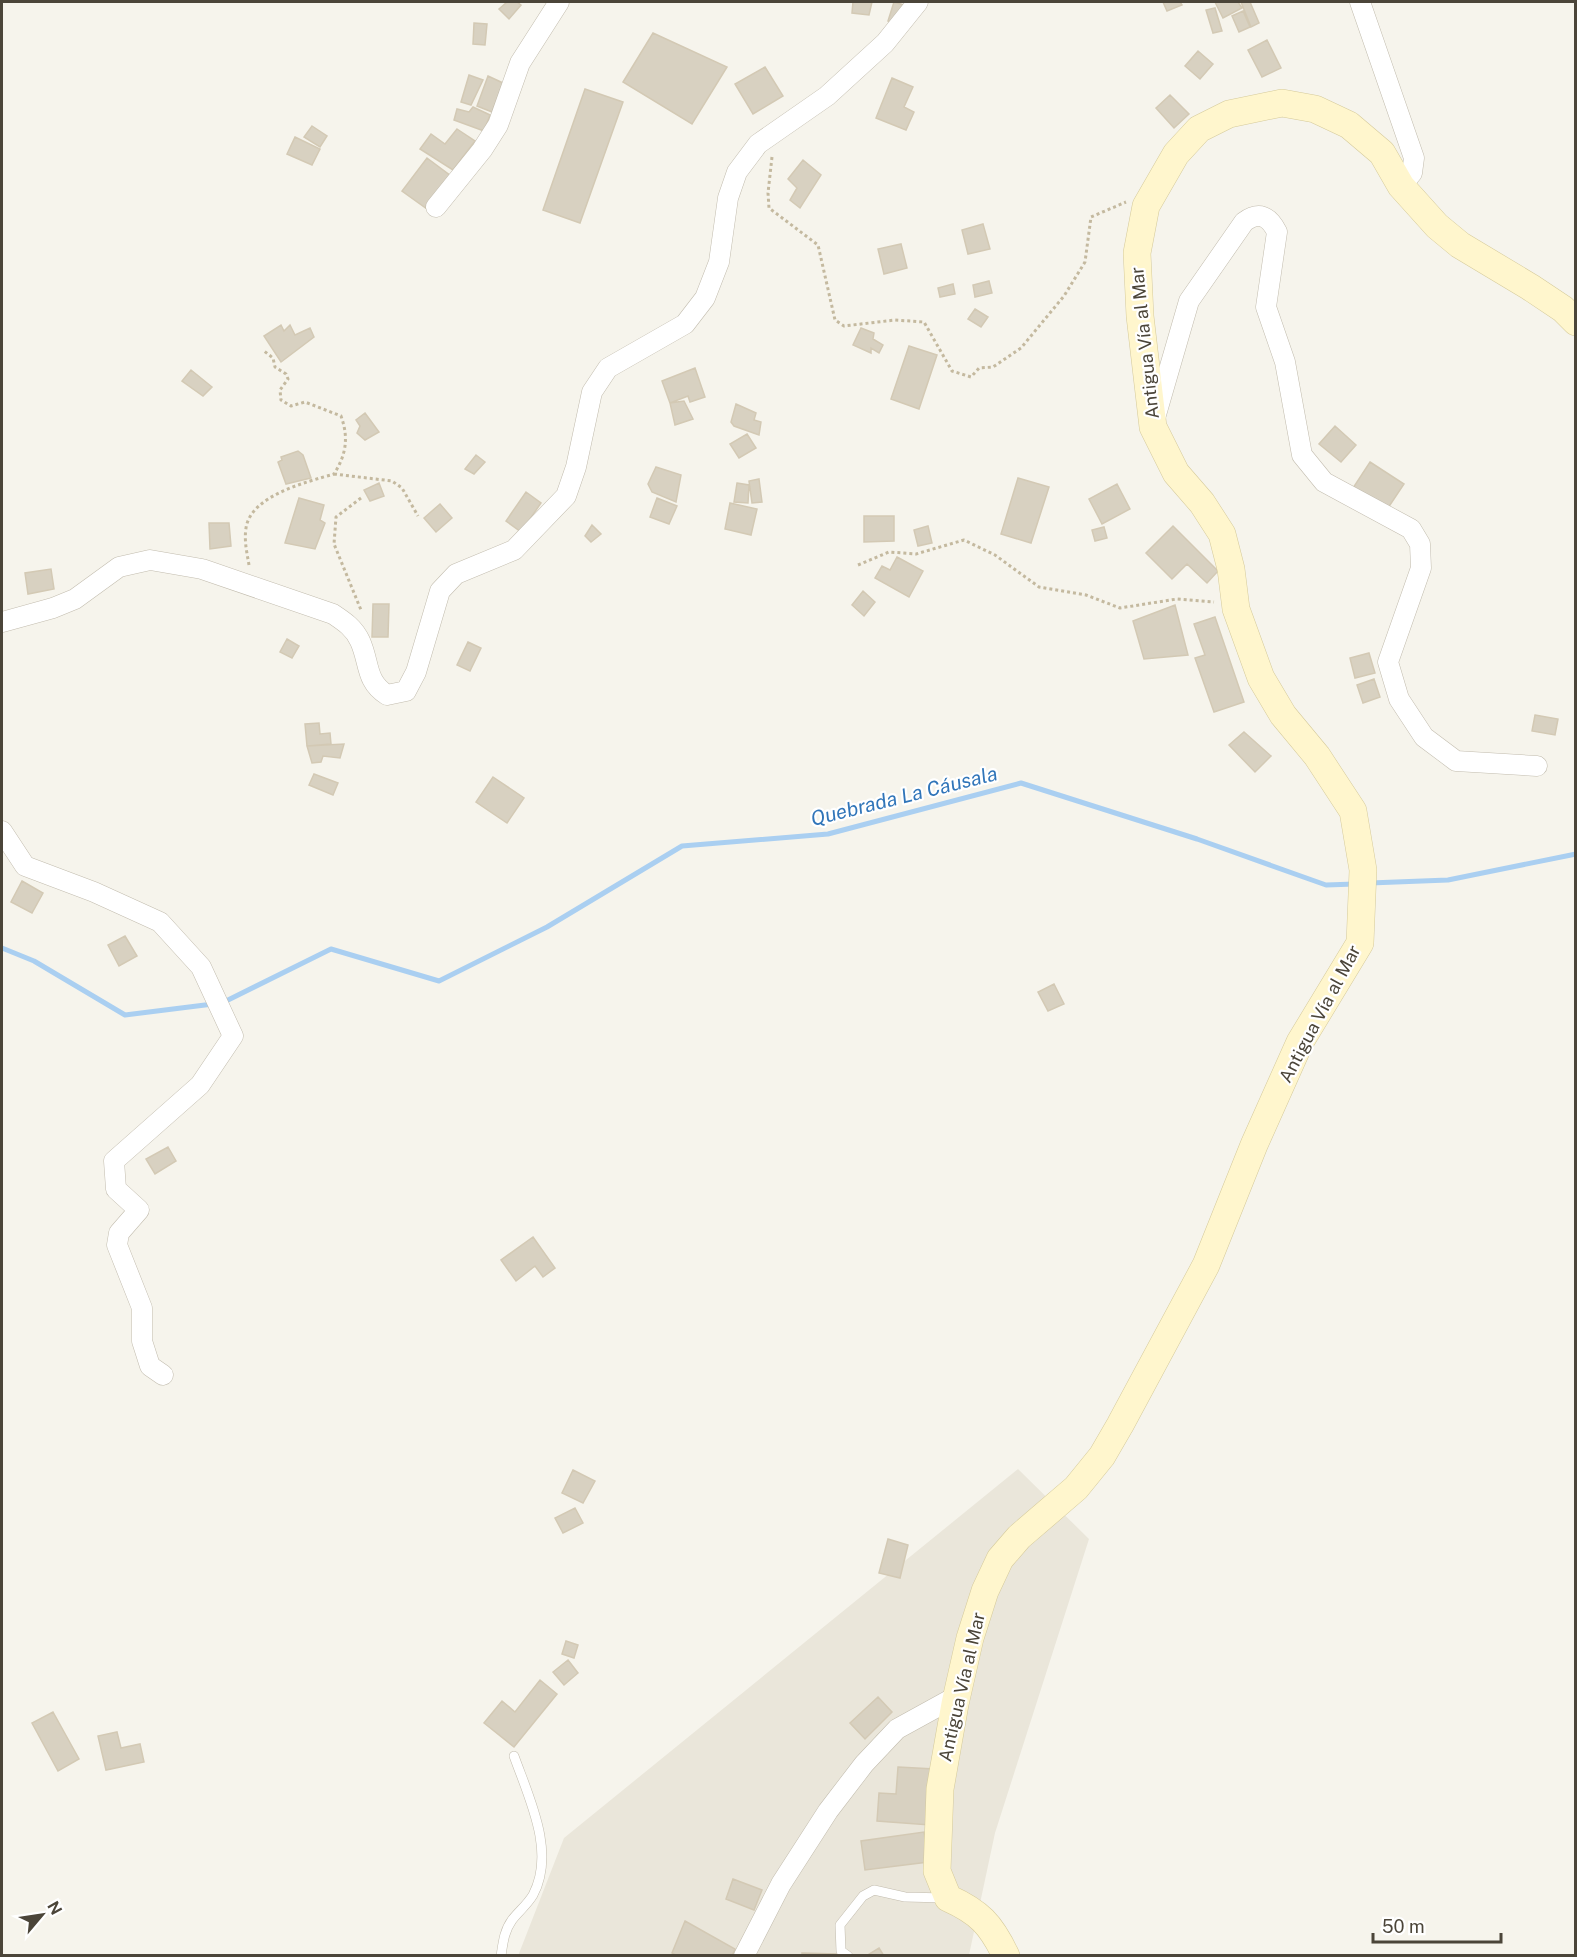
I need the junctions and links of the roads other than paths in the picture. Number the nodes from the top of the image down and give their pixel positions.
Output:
1 (559, 2) edge
2 (918, 2) edge
3 (1360, 2) edge
4 (1401, 186) junction
5 (436, 207) dead end
6 (1575, 322) edge
7 (1153, 427) junction
8 (2, 622) edge
9 (1537, 766) dead end
10 (2, 831) edge
11 (163, 1375) dead end
12 (957, 1696) junction
13 (514, 1756) dead end
14 (948, 1898) junction
15 (501, 1956) edge
16 (744, 1956) edge
17 (848, 1956) edge
18 (1006, 1956) edge

1 - 5 street
2 - 8 street
3 - 4 street
4 - 6 main road, Antigua Vía al Mar
4 - 7 main road, Antigua Vía al Mar
7 - 9 street
7 - 12 main road, Antigua Vía al Mar
10 - 11 street
12 - 14 main road, Antigua Vía al Mar
12 - 16 street
13 - 15 lane
14 - 17 lane
14 - 18 main road

